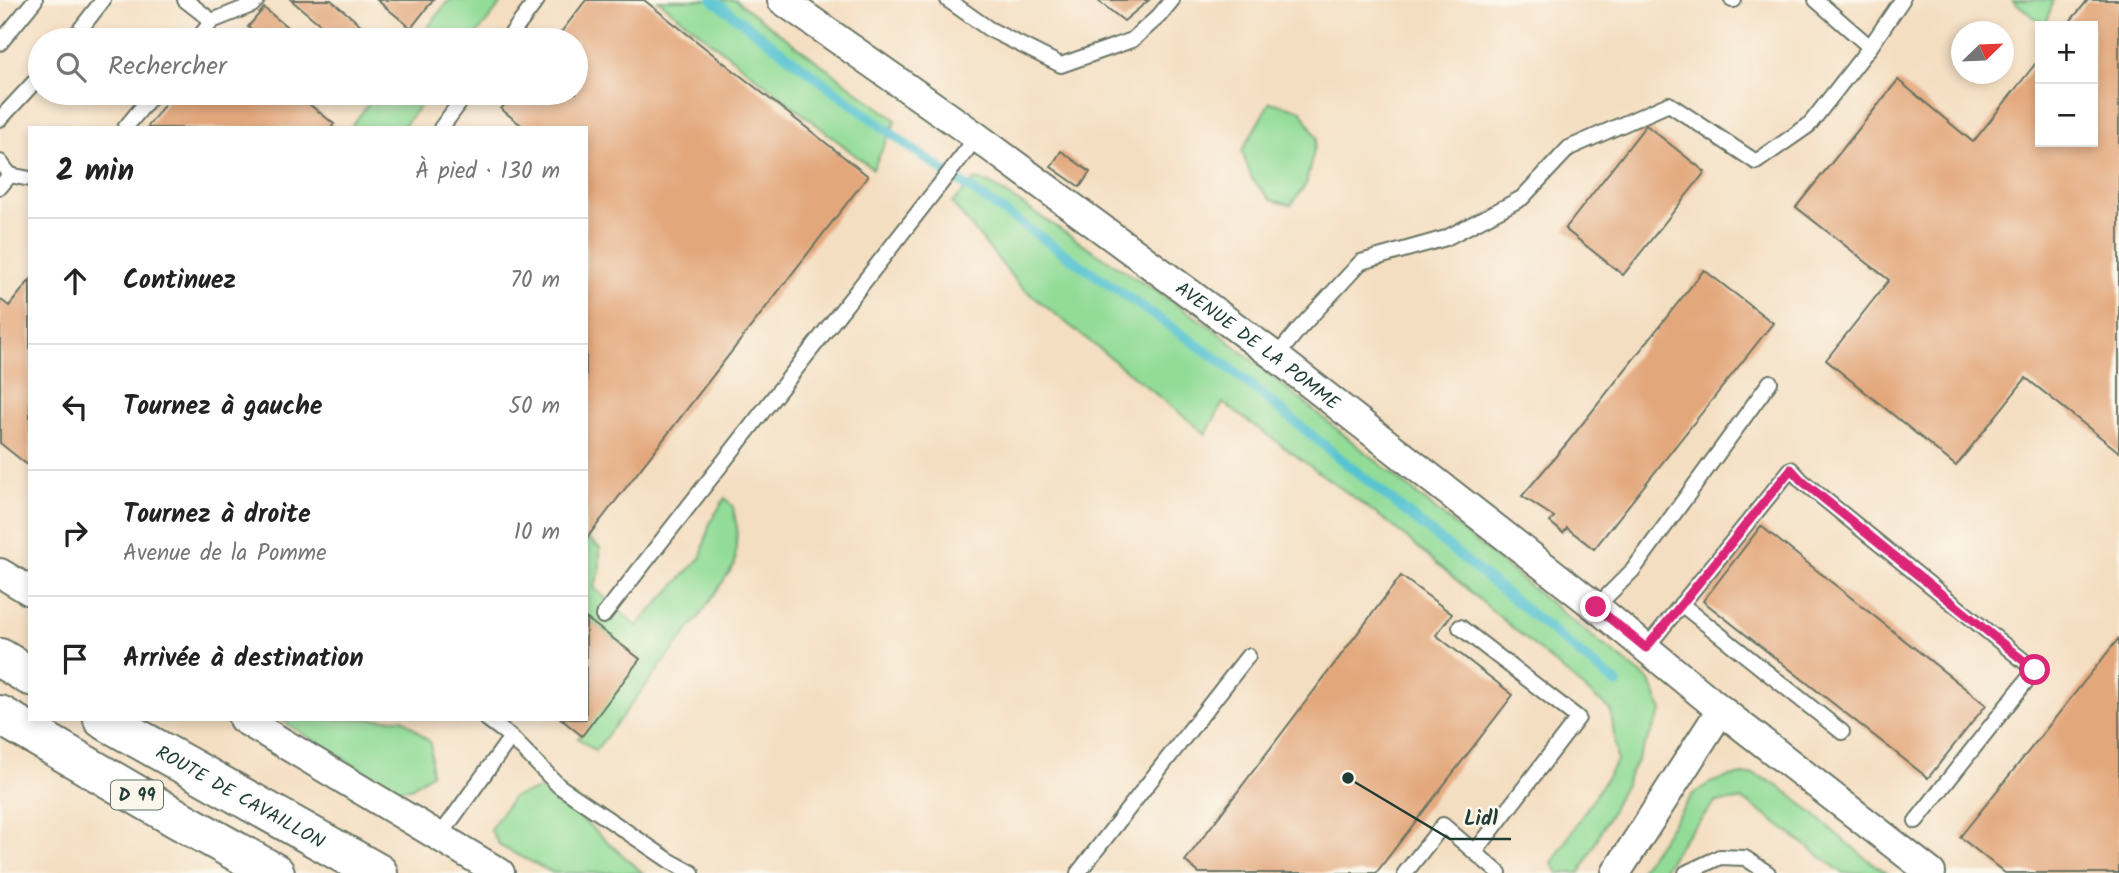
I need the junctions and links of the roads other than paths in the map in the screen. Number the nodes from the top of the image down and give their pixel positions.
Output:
1 (35, 0) edge
2 (103, 0) edge
3 (185, 0) edge
4 (257, 0) edge
5 (537, 0) edge
6 (782, 0) edge
7 (948, 0) edge
8 (1172, 0) edge
9 (1816, 0) edge
10 (1902, 0) edge
11 (212, 21) junction
12 (81, 28) edge
13 (206, 28) edge
14 (516, 28) edge
15 (0, 43) edge
16 (1870, 47) junction
17 (28, 89) edge
18 (144, 105) edge
19 (458, 105) edge
20 (0, 119) edge
21 (127, 126) edge
22 (442, 126) edge
23 (977, 136) junction
24 (0, 162) edge
25 (10, 175) junction
26 (28, 178) edge
27 (0, 187) edge
28 (1276, 356) junction
29 (1770, 382) dead end
30 (0, 573) edge
31 (28, 590) edge
32 (1681, 604) junction
33 (1596, 607) junction
34 (603, 615) dead end
35 (1460, 627) dead end
36 (1646, 648) junction
37 (1248, 656) dead end
38 (0, 658) edge
39 (28, 675) edge
40 (1721, 710) junction
41 (0, 715) edge
42 (107, 721) edge
43 (246, 721) edge
44 (490, 721) edge
45 (1842, 732) dead end
46 (511, 737) junction
47 (1916, 821) dead end
48 (439, 837) junction
49 (1475, 852) junction
50 (275, 873) edge
51 (378, 873) edge
52 (500, 873) edge
53 (692, 873) edge
54 (1078, 873) edge
55 (1405, 873) edge
56 (1499, 873) edge
57 (1616, 873) edge
58 (1686, 873) edge
59 (1768, 873) edge
60 (1931, 873) edge

1 - 15 lane
2 - 12 lane
3 - 11 lane
4 - 11 lane
5 - 14 lane
6 - 23 street, AVENUE DE LA POMME
7 - 8 lane
9 - 16 lane
10 - 16 lane
11 - 13 lane
16 - 28 lane
17 - 20 lane
18 - 21 lane
19 - 22 lane
23 - 28 street, AVENUE DE LA POMME
23 - 34 lane
24 - 25 lane
25 - 26 lane
25 - 27 lane
28 - 33 street, AVENUE DE LA POMME
29 - 33 lane
30 - 31 street
32 - 36 lane
32 - 45 lane
32 - 47 lane
33 - 36 street, AVENUE DE LA POMME
35 - 49 lane
36 - 40 street, AVENUE DE LA POMME
37 - 54 lane
38 - 39 main road
40 - 57 street
40 - 60 street, AVENUE DE LA POMME
41 - 50 main road, D 99
42 - 51 main road, ROUTE DE CAVAILLON / D 99
43 - 48 street
44 - 46 lane
46 - 48 lane
46 - 53 lane
48 - 52 street
49 - 55 lane
49 - 56 lane
58 - 59 lane

